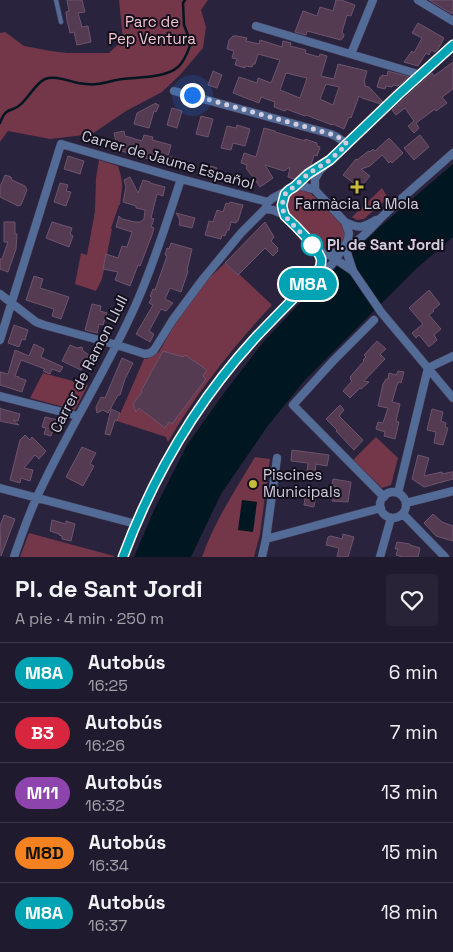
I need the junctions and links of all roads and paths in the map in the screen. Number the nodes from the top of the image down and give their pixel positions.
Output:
1 (56, 0) edge
2 (373, 0) edge
3 (418, 0) edge
4 (453, 21) edge
5 (61, 22) dead end
6 (256, 26) dead end
7 (453, 45) edge
8 (351, 54) junction
9 (421, 75) junction
10 (174, 90) dead end
11 (347, 144) junction
12 (453, 152) edge
13 (330, 160) junction
14 (181, 179) junction
15 (291, 188) junction
16 (315, 190) junction
17 (266, 205) junction
18 (384, 214) junction
19 (285, 216) junction
20 (345, 222) junction
21 (313, 246) junction
22 (345, 249) junction
23 (329, 255) junction
24 (337, 261) junction
25 (353, 271) junction
26 (317, 274) junction
27 (0, 294) edge
28 (12, 303) junction
29 (374, 320) dead end
30 (0, 340) edge
31 (117, 345) junction
32 (453, 356) edge
33 (428, 368) junction
34 (0, 396) edge
35 (453, 398) edge
36 (78, 416) junction
37 (277, 458) dead end
38 (0, 488) edge
39 (453, 491) edge
40 (398, 494) junction
41 (37, 497) junction
42 (384, 497) junction
43 (406, 503) junction
44 (381, 508) junction
45 (403, 514) junction
46 (391, 518) junction
47 (136, 524) junction
48 (266, 539) junction
49 (14, 557) edge
50 (123, 557) edge
51 (262, 557) edge
52 (380, 557) edge
53 (445, 557) edge

1 - 5 lane
2 - 8 street
3 - 4 street
6 - 8 street
7 - 9 street
8 - 9 street
9 - 11 street
10 - 11 street
11 - 13 street
12 - 18 street
13 - 15 street
13 - 16 street
14 - 17 street, Carrer de Jaume Español
14 - 28 street, Carrer de Jaume Español
14 - 31 street, Carrer de Ramon Llull
15 - 16 street
15 - 17 street
15 - 19 street
16 - 20 street
17 - 19 street, Carrer de Jaume Español
17 - 31 street
18 - 20 street
18 - 22 street
19 - 21 street
20 - 22 street
21 - 23 street
21 - 26 street
22 - 23 street
22 - 24 street
22 - 25 street
23 - 24 street
24 - 25 street
24 - 26 street
25 - 33 street
26 - 47 street
27 - 28 street
28 - 30 street
28 - 31 street
29 - 42 street
31 - 36 street, Carrer de Ramon Llull
32 - 33 street
33 - 35 street
33 - 40 street
34 - 36 street
36 - 41 street, Carrer de Ramon Llull
37 - 48 street
38 - 41 street
39 - 43 street
40 - 42 street
40 - 43 street
41 - 47 street
41 - 49 street, Carrer de Ramon Llull
42 - 44 street
43 - 45 street
44 - 46 street
44 - 48 street
45 - 46 street
45 - 53 street
46 - 52 street
47 - 50 street
48 - 51 street

